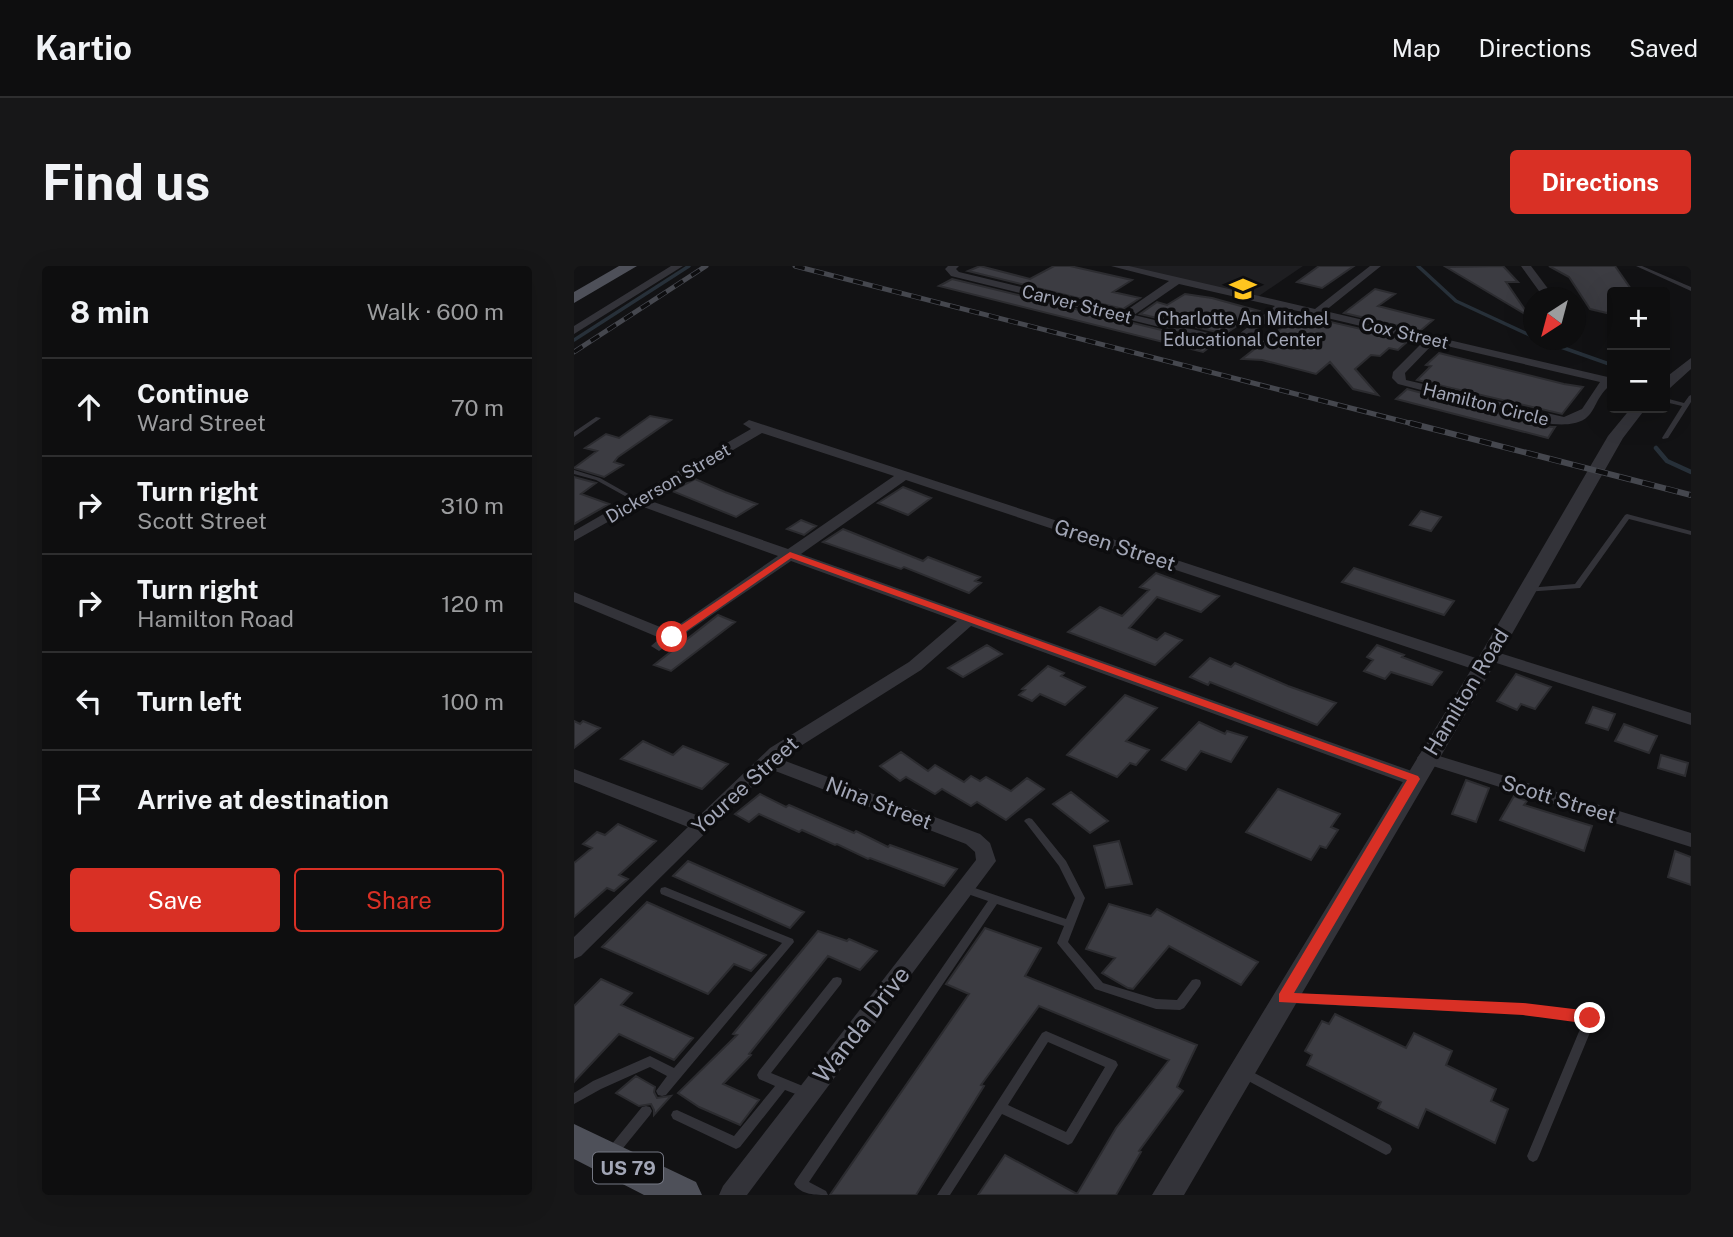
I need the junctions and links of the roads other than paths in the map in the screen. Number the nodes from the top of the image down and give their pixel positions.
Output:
1 (630, 266) edge
2 (678, 266) edge
3 (954, 266) edge
4 (1116, 266) edge
5 (1376, 266) edge
6 (1526, 266) edge
7 (1638, 266) edge
8 (1178, 280) junction
9 (1542, 287) edge
10 (1691, 289) edge
11 (574, 298) edge
12 (1284, 304) junction
13 (1318, 312) junction
14 (1125, 316) junction
15 (574, 331) edge
16 (1432, 339) junction
17 (1691, 362) edge
18 (1685, 374) edge
19 (1607, 380) edge
20 (1607, 385) edge
21 (1691, 397) edge
22 (1670, 401) edge
23 (1686, 405) junction
24 (1634, 413) edge
25 (598, 418) dead end
26 (755, 426) joint
27 (574, 435) edge
28 (1665, 438) dead end
29 (574, 471) edge
30 (903, 476) junction
31 (636, 500) junction
32 (1691, 533) edge
33 (574, 537) edge
34 (790, 555) junction
35 (1526, 590) junction
36 (574, 597) edge
37 (969, 619) junction
38 (1486, 660) junction
39 (1691, 719) edge
40 (1426, 758) junction
41 (767, 761) junction
42 (574, 775) edge
43 (1414, 779) junction
44 (1029, 821) dead end
45 (700, 824) junction
46 (1691, 840) edge
47 (986, 853) joint
48 (966, 889) junction
49 (665, 891) dead end
50 (995, 899) junction
51 (1069, 924) junction
52 (574, 950) edge
53 (836, 981) dead end
54 (1196, 984) dead end
55 (1284, 998) junction
56 (1240, 1071) junction
57 (677, 1074) junction
58 (783, 1084) junction
59 (662, 1091) dead end
60 (808, 1094) junction
61 (574, 1099) edge
62 (1000, 1107) junction
63 (646, 1111) dead end
64 (677, 1115) dead end
65 (574, 1141) edge
66 (1386, 1149) dead end
67 (1533, 1156) dead end
68 (607, 1158) junction
69 (1173, 1193) edge
70 (683, 1195) edge
71 (732, 1195) edge
72 (822, 1195) edge
73 (943, 1195) edge

1 - 11 main road
2 - 15 street
3 - 14 street, Carver Street
4 - 8 street, Cox Street
5 - 13 street
6 - 9 street
7 - 10 lane
8 - 12 street, Cox Street
8 - 14 street
12 - 13 street, Cox Street
12 - 14 street, Carver Street
13 - 16 street, Cox Street
16 - 19 street, Cox Street
16 - 20 street, Hamilton Circle
17 - 18 street
21 - 23 lane
22 - 23 lane
23 - 28 lane
24 - 35 street, Hamilton Road
25 - 27 lane
26 - 30 street, Green Street
26 - 31 street, Dickerson Street
29 - 31 lane
30 - 34 street
30 - 38 street, Green Street
31 - 33 street, Dickerson Street
31 - 34 street
32 - 35 lane
34 - 36 street
34 - 37 street
35 - 38 street, Hamilton Road
37 - 41 street, Youree Street
37 - 43 street
38 - 39 street, Green Street
38 - 40 street, Hamilton Road
40 - 43 street, Hamilton Road
40 - 46 street, Scott Street
41 - 45 street, Youree Street
41 - 47 street, Nina Street
42 - 45 street
43 - 55 street, Hamilton Road
44 - 51 lane
45 - 52 street, Youree Street
47 - 48 street, Wanda Drive
48 - 50 lane
48 - 60 street, Wanda Drive
49 - 57 lane
50 - 51 lane
50 - 72 lane
51 - 54 lane
53 - 58 lane
55 - 56 street, Hamilton Road
55 - 67 lane
56 - 66 lane
56 - 69 street, Hamilton Road
57 - 59 lane
57 - 61 lane
58 - 60 lane
58 - 64 lane
60 - 71 street, Wanda Drive
62 - 62 lane
62 - 73 lane
63 - 68 lane
65 - 68 main road, US 79
68 - 70 main road, US 79

